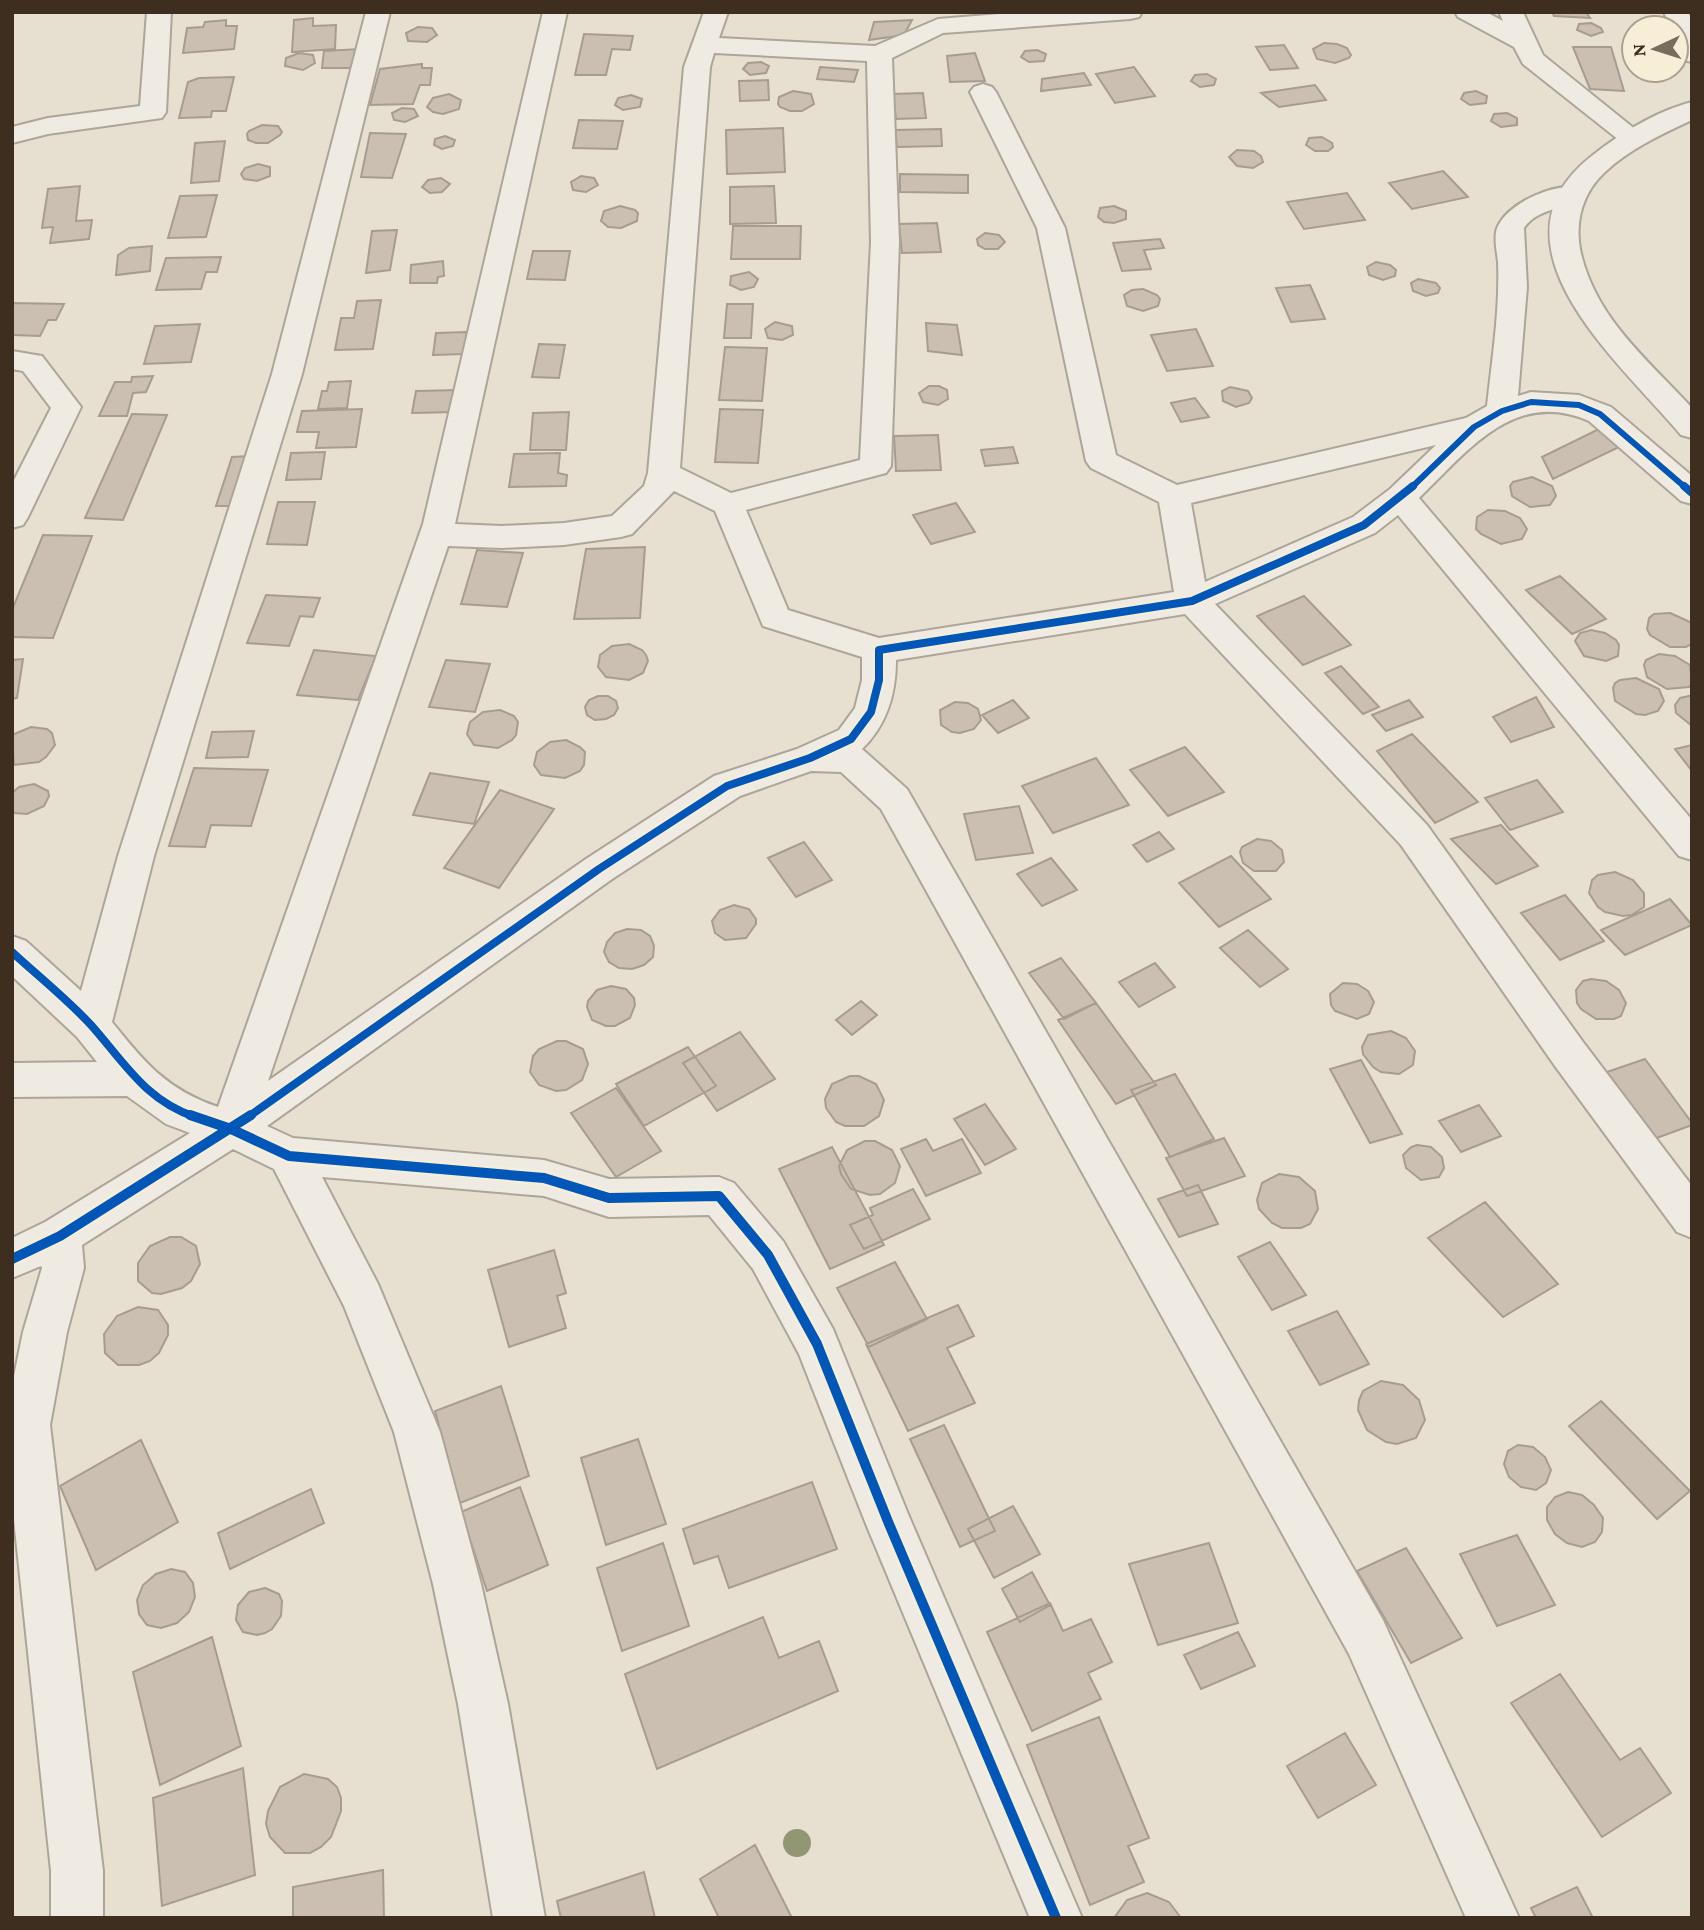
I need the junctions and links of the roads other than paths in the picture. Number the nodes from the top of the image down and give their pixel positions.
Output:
1 (159, 12) edge
2 (378, 12) edge
3 (555, 12) edge
4 (716, 12) edge
5 (1130, 12) edge
6 (1466, 12) edge
7 (1511, 12) edge
8 (1676, 12) edge
9 (933, 19) edge
10 (1525, 43) junction
11 (705, 45) junction
12 (879, 54) junction
13 (1692, 55) edge
14 (983, 92) dead end
15 (1692, 110) edge
16 (12, 135) edge
17 (1633, 138) junction
18 (1571, 194) junction
19 (12, 360) edge
20 (1488, 419) junction
21 (1692, 428) edge
22 (664, 473) junction
23 (1692, 492) edge
24 (1174, 496) junction
25 (1401, 497) junction
26 (728, 505) junction
27 (12, 517) edge
28 (435, 534) junction
29 (1192, 601) junction
30 (878, 650) junction
31 (810, 758) junction
32 (1692, 846) edge
33 (12, 951) edge
34 (91, 1026) junction
35 (134, 1079) junction
36 (12, 1080) edge
37 (231, 1129) junction
38 (289, 1156) junction
39 (1692, 1219) edge
40 (60, 1236) junction
41 (12, 1259) edge
42 (77, 1918) edge
43 (519, 1918) edge
44 (1056, 1918) edge
45 (1493, 1918) edge

1 - 16 street
2 - 34 street
3 - 28 street
4 - 11 street
5 - 9 street
6 - 10 street
7 - 10 street
8 - 13 street
9 - 12 street
10 - 17 street
11 - 12 street
11 - 22 street
12 - 26 street
14 - 24 street
15 - 17 street
17 - 18 street
18 - 20 street
18 - 21 street
19 - 27 street
20 - 23 street
20 - 24 street
20 - 25 street
22 - 26 street
22 - 28 street
24 - 29 street
25 - 29 street
25 - 32 street
26 - 30 street
28 - 37 street
29 - 30 street
29 - 39 street
30 - 31 street
31 - 37 street
31 - 45 street
33 - 34 street
34 - 35 street
35 - 36 street
35 - 37 street
37 - 38 street
37 - 40 street
38 - 43 street
38 - 44 street
40 - 41 street
40 - 42 street

